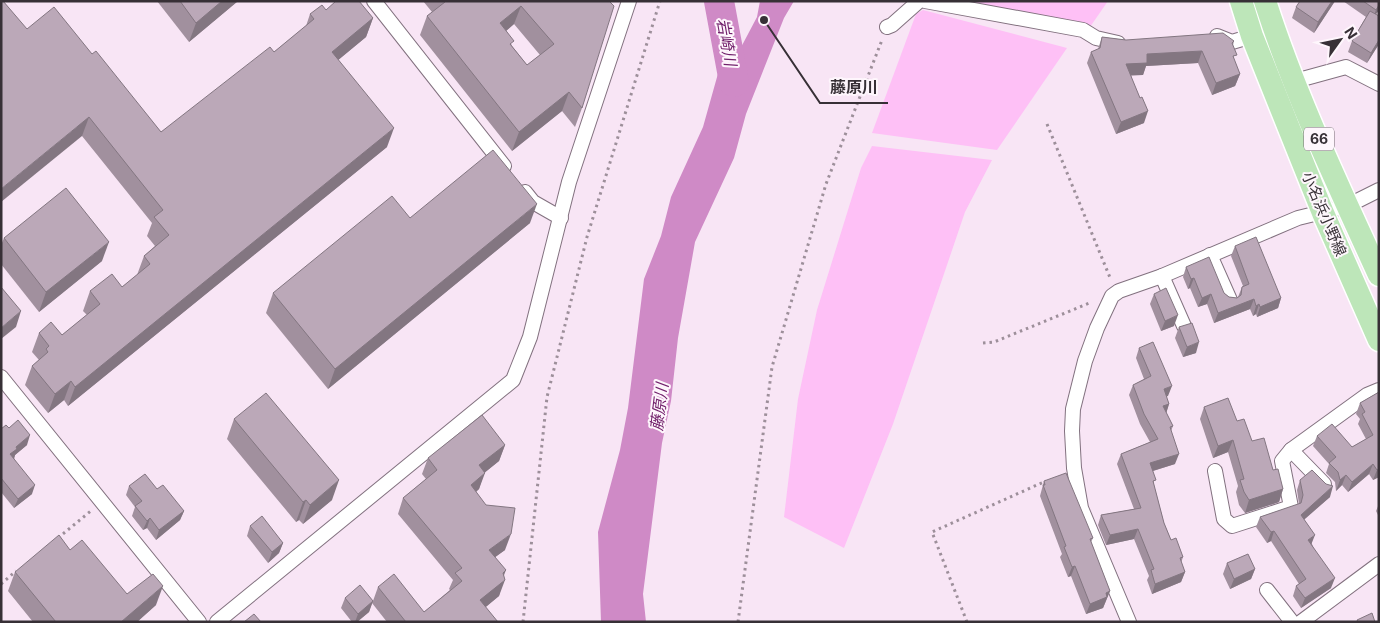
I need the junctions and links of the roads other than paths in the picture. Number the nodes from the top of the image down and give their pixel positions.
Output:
1 (374, 1) edge
2 (629, 1) edge
3 (919, 1) edge
4 (925, 1) edge
5 (1241, 1) edge
6 (1264, 1) edge
7 (887, 27) road end
8 (1252, 36) junction
9 (1201, 37) edge
10 (1129, 42) edge
11 (1295, 81) junction
12 (1379, 84) edge
13 (1379, 190) edge
14 (1347, 206) junction
15 (1323, 212) junction
16 (560, 218) junction
17 (1210, 255) junction
18 (1379, 275) edge
19 (1162, 276) junction
20 (1230, 300) edge
21 (1184, 326) edge
22 (1379, 340) edge
23 (1, 377) edge
24 (1379, 390) edge
25 (1291, 450) junction
26 (1215, 471) dead end
27 (1328, 488) edge
28 (1379, 564) edge
29 (1267, 590) dead end
30 (199, 622) edge
31 (217, 622) edge
32 (1129, 622) edge
33 (1292, 622) edge
34 (1301, 622) edge

1 - 16 street
2 - 16 street
3 - 7 street
4 - 10 street
5 - 8 main road, 小名浜小野線 / 66
6 - 11 main road, 小名浜小野線 / 66
8 - 9 street
8 - 15 main road, 小名浜小野線 / 66
11 - 12 street
11 - 14 main road, 小名浜小野線 / 66
13 - 14 street
14 - 15 street
14 - 18 main road, 小名浜小野線 / 66
15 - 17 street
15 - 22 main road, 小名浜小野線 / 66
16 - 31 street
17 - 19 street
17 - 20 street
19 - 21 street
19 - 32 street
23 - 30 street
24 - 25 street
25 - 26 street
25 - 27 street
28 - 34 street
29 - 33 street

